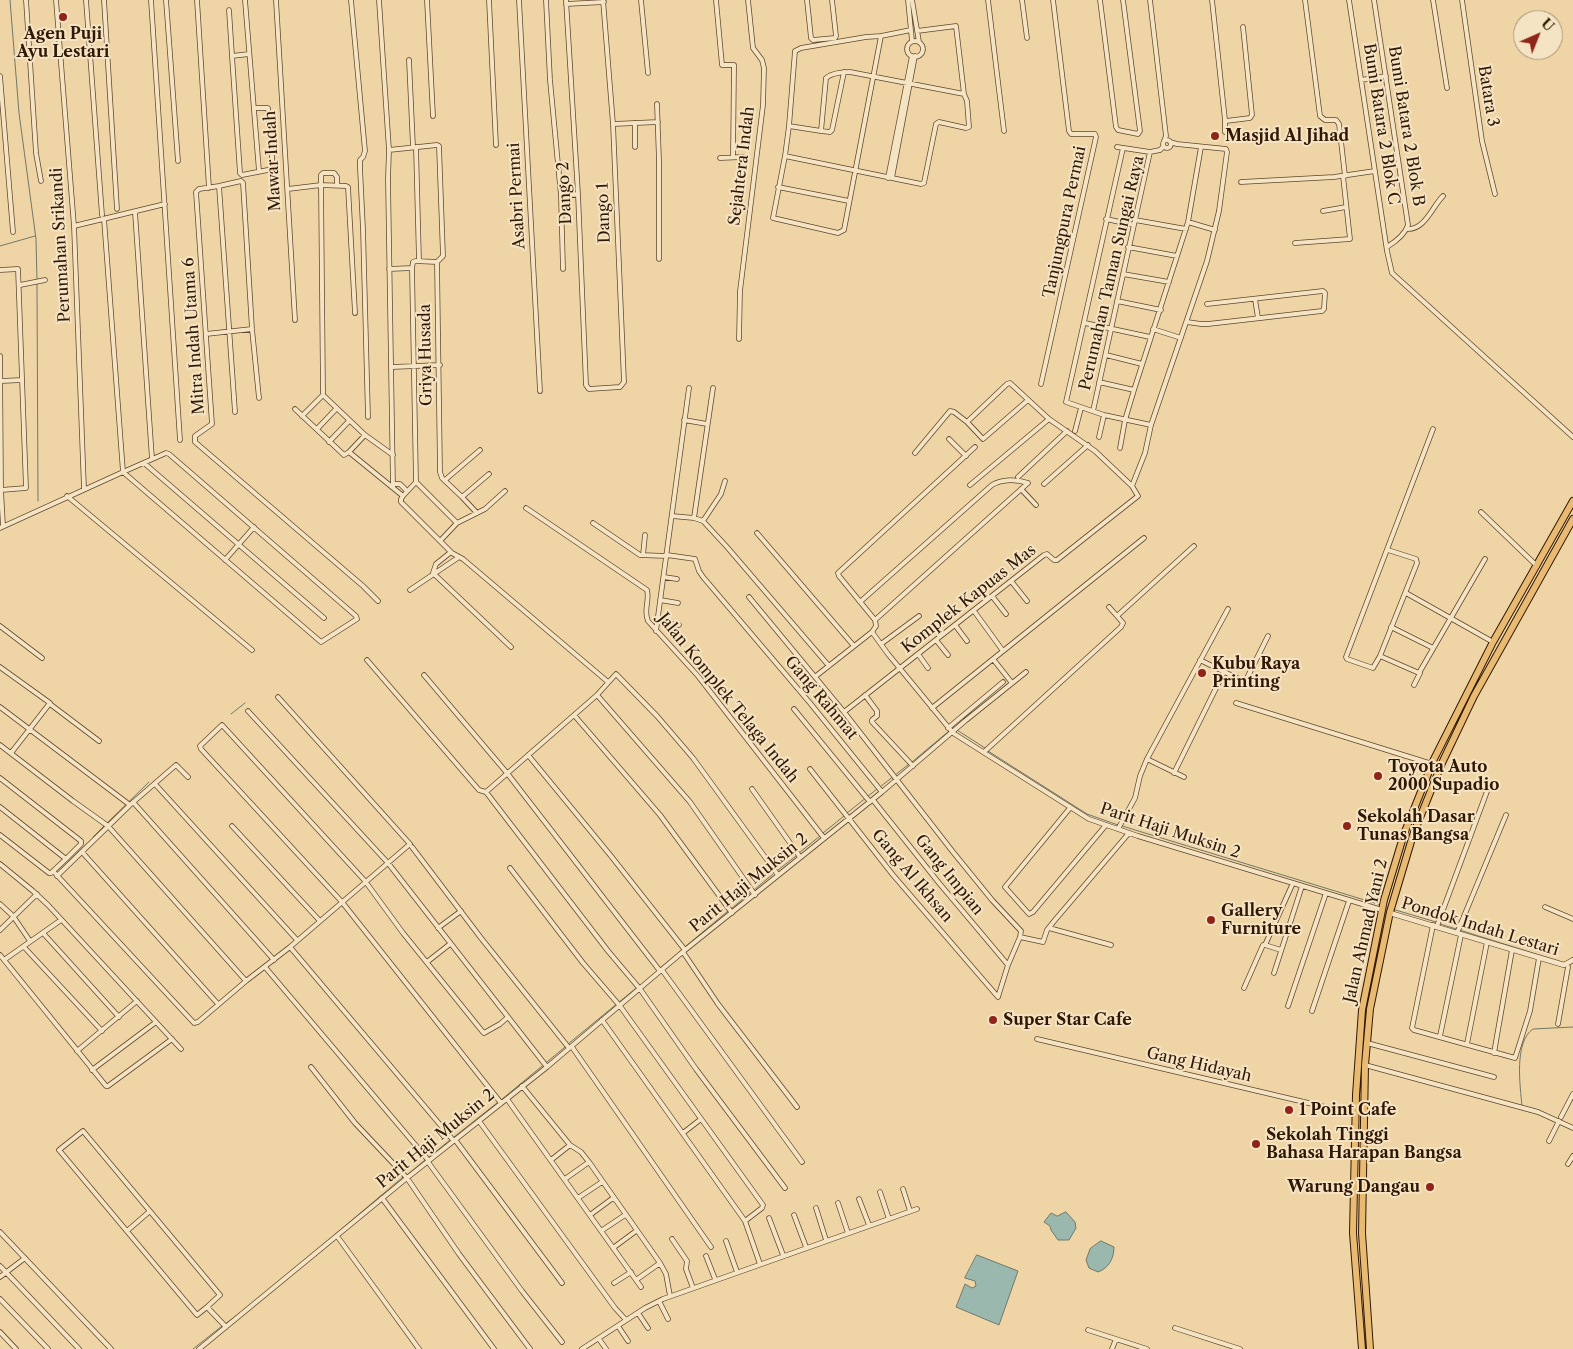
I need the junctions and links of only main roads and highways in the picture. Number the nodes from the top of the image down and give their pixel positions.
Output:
1 (1573, 501) edge
2 (1573, 519) edge
3 (1362, 1349) edge
4 (1370, 1349) edge

1 - 3 highway, Jalan Ahmad Yani 2
2 - 4 highway, Jalan Ahmad Yani 2

